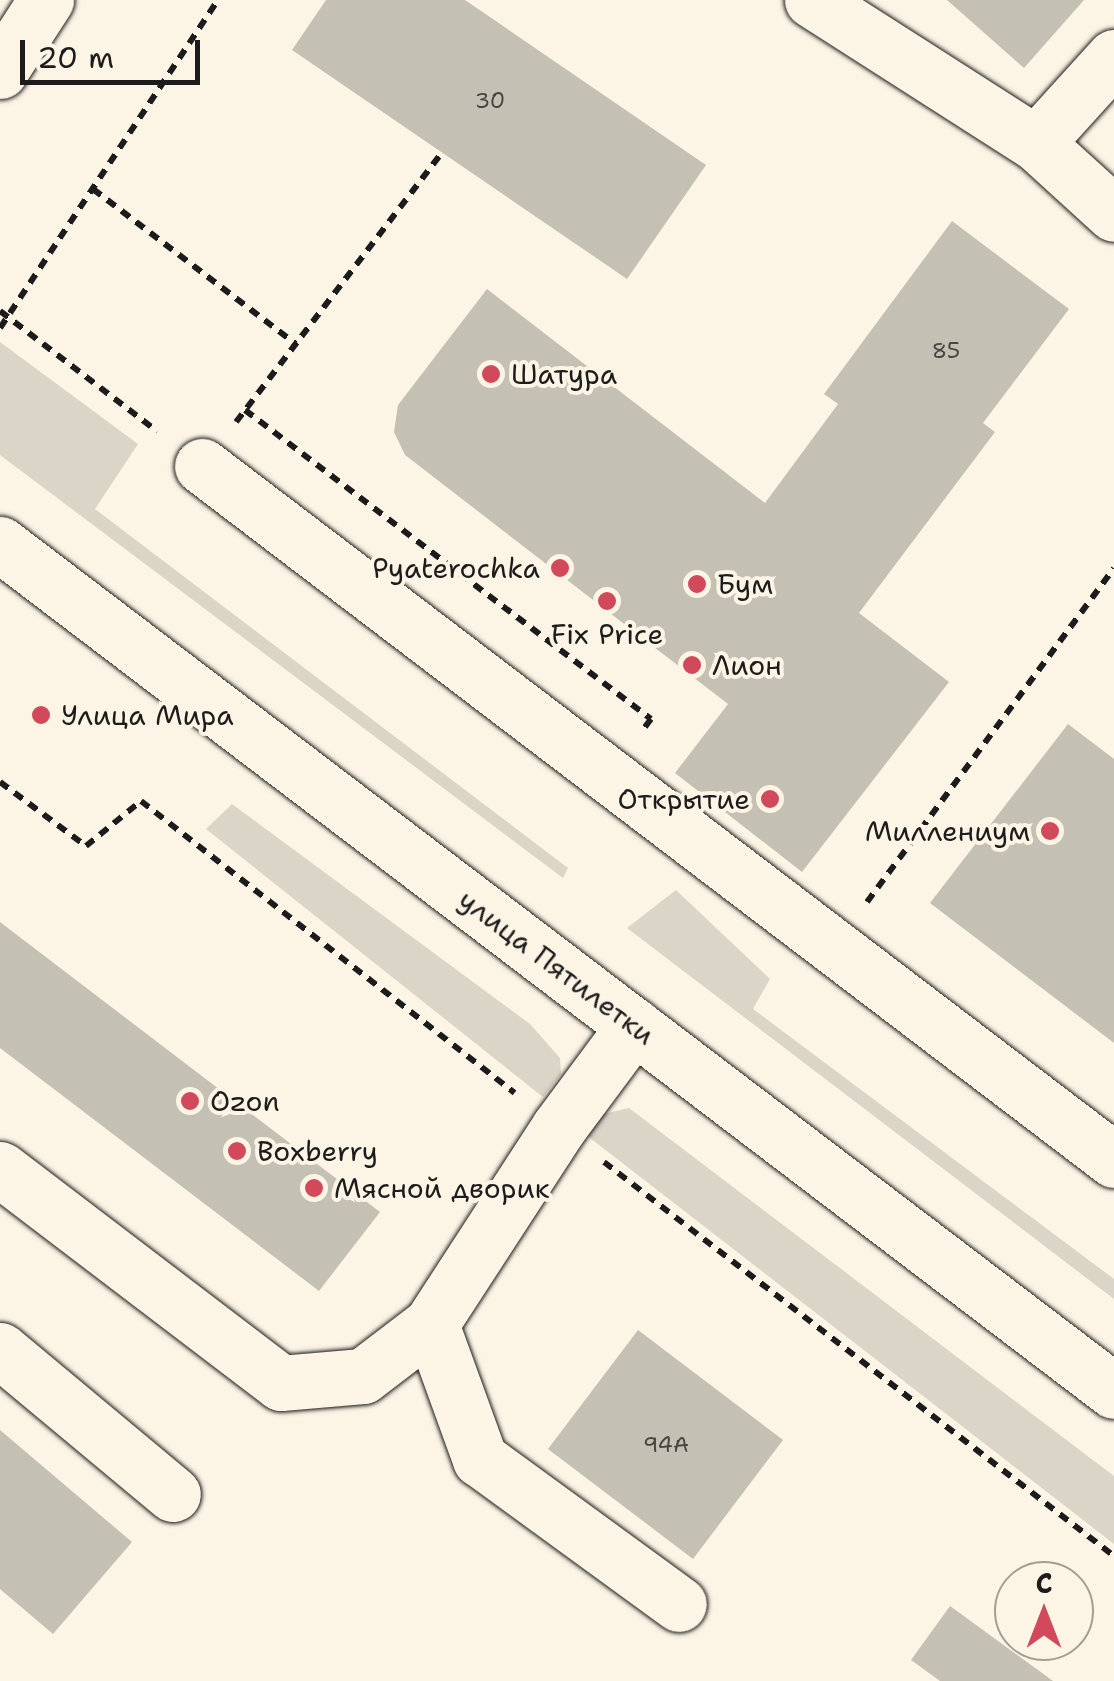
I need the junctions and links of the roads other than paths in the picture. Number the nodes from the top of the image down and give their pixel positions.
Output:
1 (46, 0) edge
2 (812, 0) edge
3 (1114, 57) edge
4 (0, 71) edge
5 (1036, 143) junction
6 (1114, 214) edge
7 (215, 449) road end
8 (0, 544) edge
9 (634, 1026) junction
10 (1114, 1160) edge
11 (0, 1169) edge
12 (431, 1324) junction
13 (0, 1350) edge
14 (1114, 1391) edge
15 (173, 1494) dead end
16 (680, 1604) dead end

1 - 4 main road
2 - 5 main road
3 - 5 main road
5 - 6 main road
7 - 10 main road
8 - 9 main road, улица Пятилетки
9 - 12 main road
9 - 14 main road, улица Пятилетки
11 - 12 main road
12 - 16 main road
13 - 15 main road

